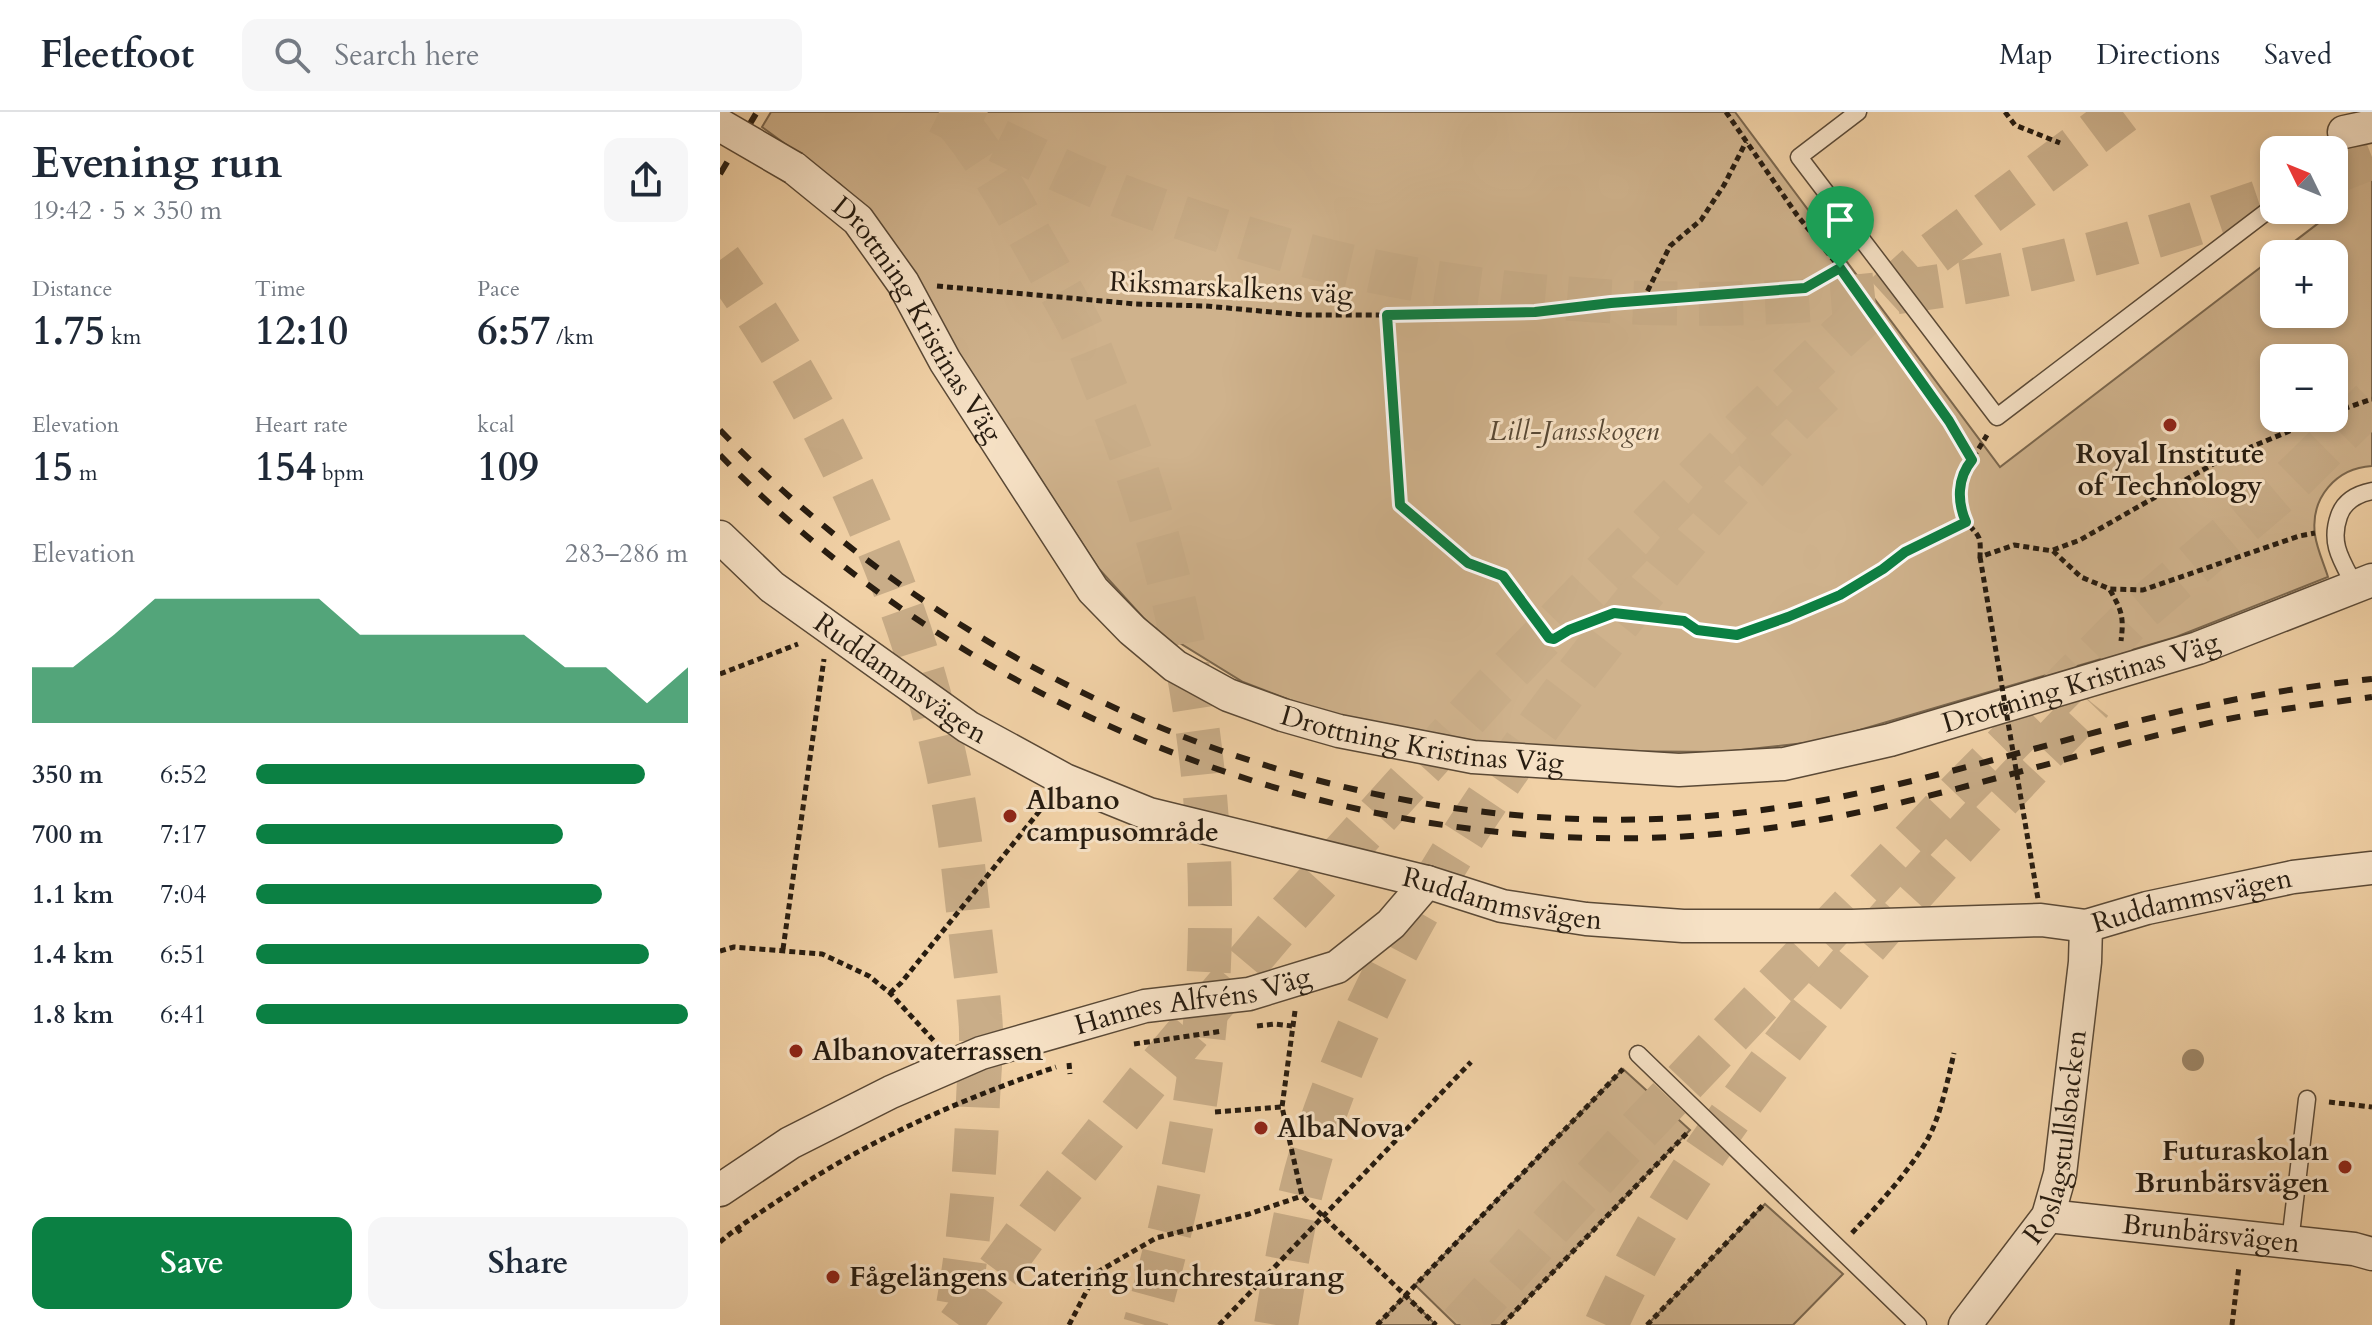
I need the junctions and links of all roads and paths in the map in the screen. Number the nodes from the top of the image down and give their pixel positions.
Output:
1 (1726, 112) edge
2 (1858, 112) edge
3 (2005, 112) edge
4 (720, 125) edge
5 (1746, 142) junction
6 (2060, 143) dead end
7 (2260, 217) edge
8 (1840, 268) junction
9 (903, 283) junction
10 (1642, 301) junction
11 (1387, 315) junction
12 (2372, 399) edge
13 (2348, 407) edge
14 (1997, 417) junction
15 (2287, 432) edge
16 (1972, 460) junction
17 (2372, 491) edge
18 (1966, 522) junction
19 (2333, 531) junction
20 (720, 537) edge
21 (2053, 551) junction
22 (1980, 557) junction
23 (2364, 583) edge
24 (826, 641) junction
25 (720, 674) edge
26 (1032, 821) dead end
27 (2372, 868) edge
28 (1427, 882) junction
29 (2038, 899) dead end
30 (2086, 926) junction
31 (783, 949) junction
32 (720, 951) edge
33 (890, 993) junction
34 (1246, 1028) dead end
35 (1231, 1030) dead end
36 (1128, 1045) dead end
37 (1954, 1053) dead end
38 (1638, 1054) joint
39 (1083, 1058) dead end
40 (1471, 1062) dead end
41 (956, 1063) junction
42 (1069, 1063) junction
43 (1070, 1074) dead end
44 (2307, 1099) joint
45 (1282, 1107) junction
46 (2372, 1107) edge
47 (1215, 1112) dead end
48 (1703, 1117) junction
49 (720, 1190) edge
50 (1778, 1190) junction
51 (1302, 1196) junction
52 (1323, 1216) junction
53 (2048, 1216) junction
54 (737, 1228) junction
55 (743, 1236) dead end
56 (720, 1242) edge
57 (2290, 1242) junction
58 (1838, 1248) junction
59 (2372, 1254) edge
60 (2236, 1288) dead end
61 (1406, 1295) junction
62 (1069, 1325) edge
63 (1219, 1325) edge
64 (1377, 1325) edge
65 (1436, 1325) edge
66 (1502, 1325) edge
67 (1647, 1325) edge
68 (1918, 1325) edge
69 (1965, 1325) edge
70 (2232, 1325) edge

1 - 5 path
2 - 14 lane
3 - 6 path
4 - 9 street, Drottning Kristinas Väg, bridge
5 - 8 path
5 - 10 path
7 - 14 lane
8 - 10 path, Riksmarskalkens väg
8 - 16 path
9 - 11 path, Riksmarskalkens väg
9 - 23 street, Drottning Kristinas Väg
10 - 11 path, Riksmarskalkens väg
11 - 18 path
12 - 13 path
14 - 16 path
15 - 21 path
16 - 18 path
17 - 19 lane
18 - 22 path
19 - 21 path
19 - 23 lane
20 - 24 street, Ruddammsvägen
21 - 22 path
22 - 29 path, bridge
24 - 25 path
24 - 28 street, Ruddammsvägen
24 - 31 path
26 - 33 path
27 - 30 street, Ruddammsvägen
28 - 30 street, Ruddammsvägen
28 - 41 street, Hannes Alfvéns Väg
30 - 53 street, Roslagstullsbacken
31 - 32 path
31 - 33 path
33 - 41 path
34 - 45 path
35 - 36 path
37 - 58 path
38 - 48 lane
38 - 61 path
39 - 42 path
40 - 52 path
41 - 49 street, Hannes Alfvéns Väg
42 - 43 path
42 - 54 path
44 - 46 path
44 - 57 lane
45 - 47 path
45 - 51 path
48 - 50 lane
48 - 66 path
50 - 58 lane
50 - 67 path
51 - 52 path
51 - 62 path
52 - 61 path
52 - 63 path
53 - 57 street, Brunbärsvägen
53 - 69 street, Roslagstullsbacken
54 - 55 path
54 - 56 path
57 - 59 street, Brunbärsvägen
58 - 68 lane
60 - 70 path
61 - 64 path
61 - 65 path

